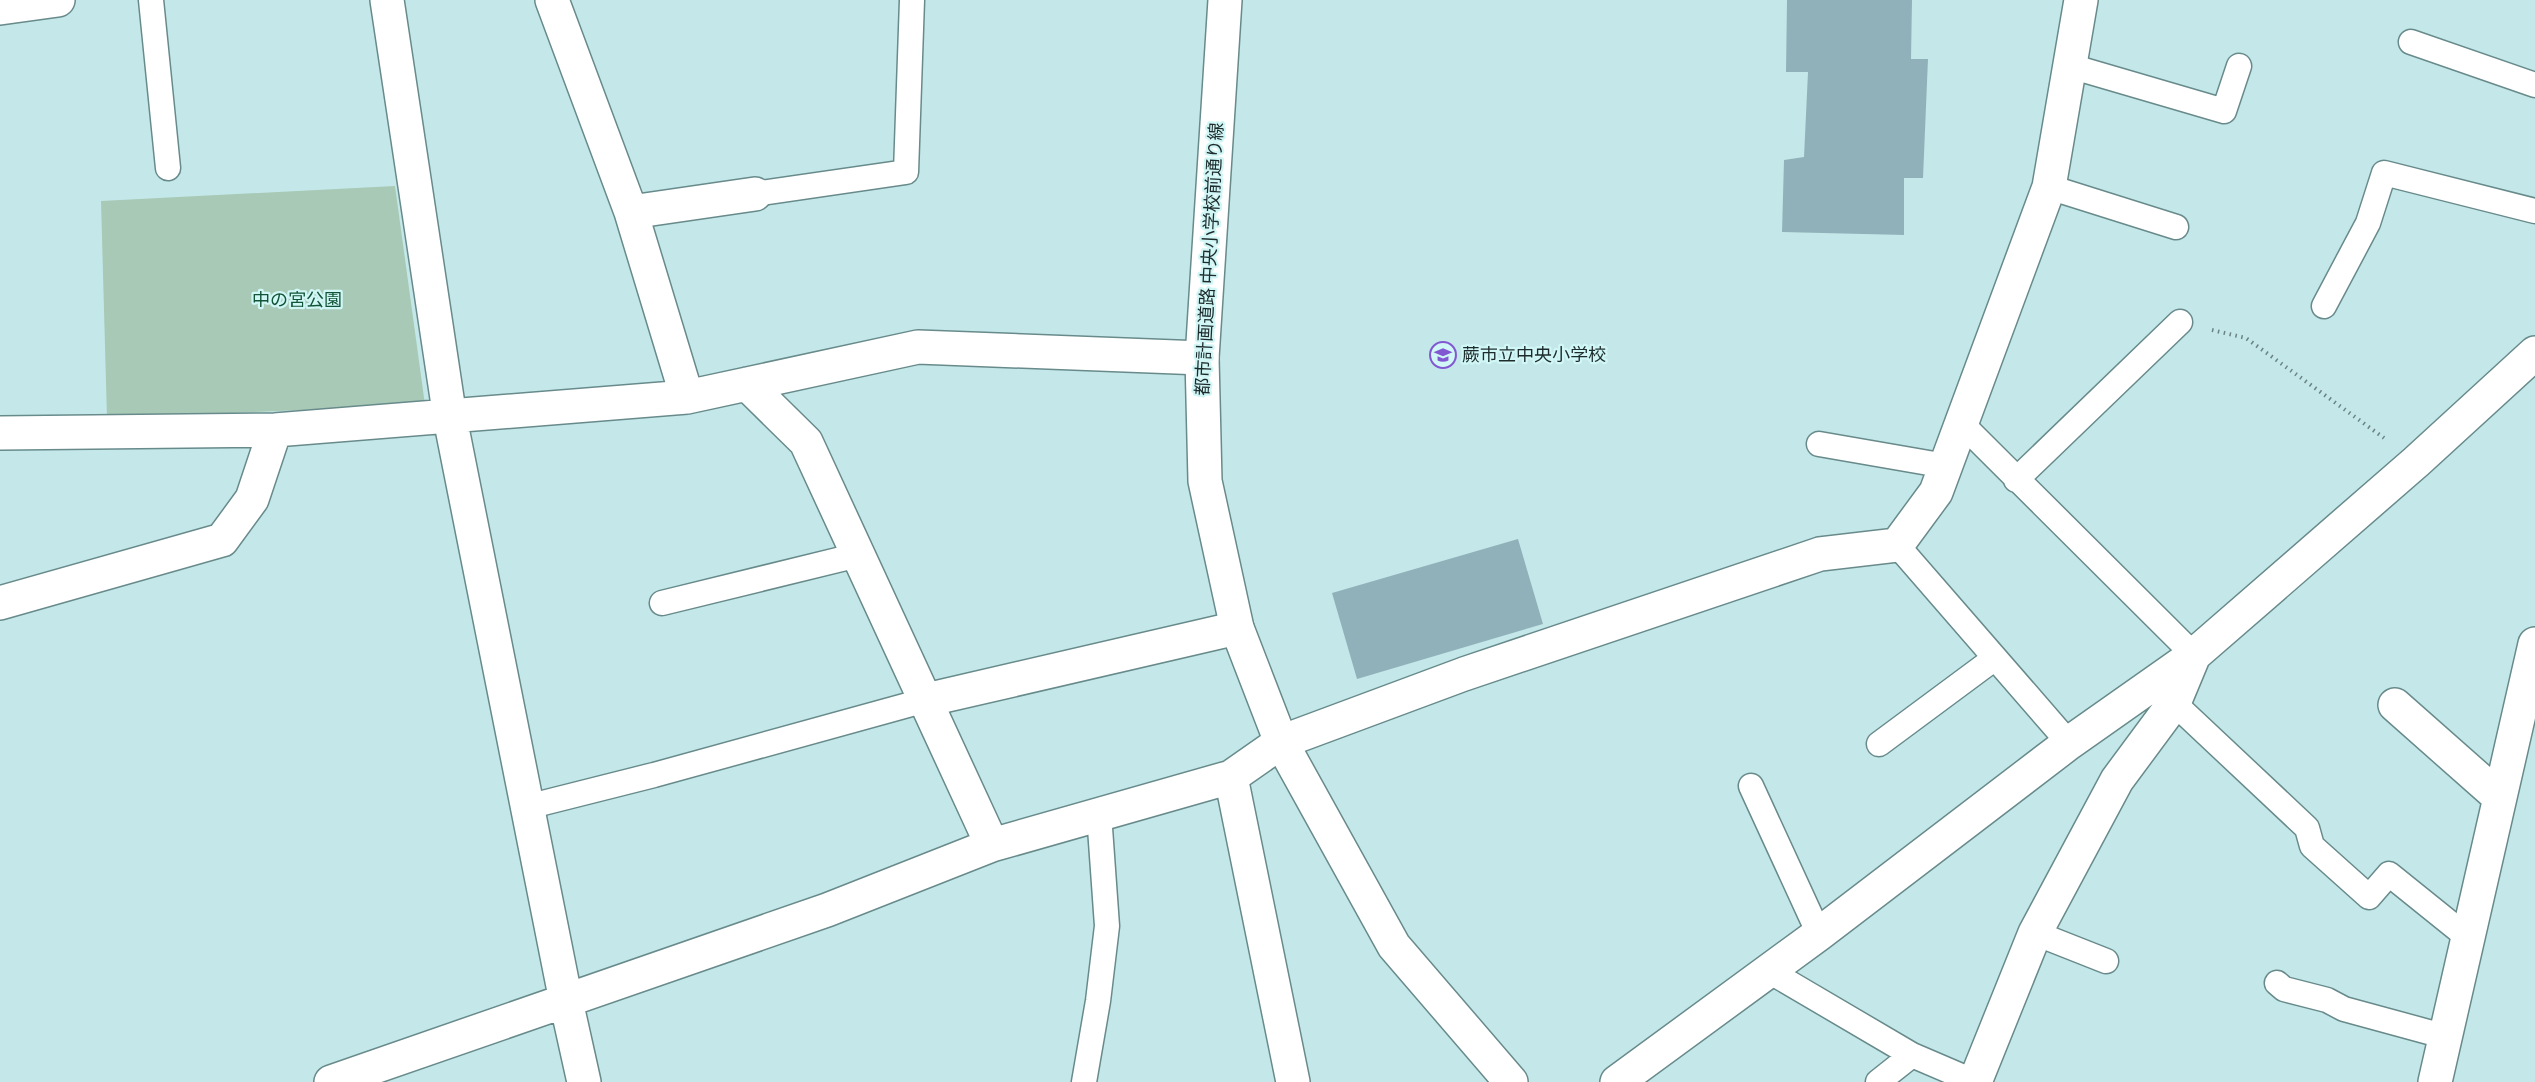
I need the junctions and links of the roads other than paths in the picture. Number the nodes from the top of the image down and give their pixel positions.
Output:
1 (58, 0) edge
2 (151, 0) edge
3 (387, 0) edge
4 (552, 0) edge
5 (912, 0) edge
6 (1225, 0) edge
7 (2081, 0) edge
8 (0, 8) edge
9 (2411, 42) dead end
10 (2070, 66) junction
11 (2239, 66) dead end
12 (2535, 85) edge
13 (168, 168) dead end
14 (2049, 187) junction
15 (755, 194) joint
16 (631, 212) junction
17 (2535, 212) edge
18 (2176, 227) dead end
19 (2324, 306) dead end
20 (2180, 322) road end
21 (2535, 353) edge
22 (1202, 358) junction
23 (747, 384) junction
24 (687, 397) junction
25 (450, 418) junction
26 (1962, 424) junction
27 (275, 430) junction
28 (0, 433) edge
29 (1819, 444) dead end
30 (1946, 466) junction
31 (2016, 480) junction
32 (1897, 545) junction
33 (858, 555) junction
34 (0, 603) edge
35 (662, 603) dead end
36 (1237, 628) junction
37 (2535, 644) edge
38 (2194, 656) junction
39 (1995, 658) junction
40 (2530, 688) edge
41 (926, 700) junction
42 (2174, 703) junction
43 (2396, 705) dead end
44 (1281, 742) junction
45 (2069, 743) junction
46 (1879, 744) dead end
47 (1231, 777) junction
48 (1751, 786) dead end
49 (2499, 797) junction
50 (527, 807) junction
51 (1099, 814) junction
52 (992, 845) junction
53 (2035, 933) junction
54 (1819, 934) junction
55 (2466, 936) junction
56 (2106, 962) dead end
57 (1769, 971) junction
58 (2277, 983) dead end
59 (566, 1001) junction
60 (2444, 1036) junction
61 (1912, 1055) junction
62 (331, 1082) edge
63 (584, 1082) edge
64 (1084, 1082) edge
65 (1293, 1082) edge
66 (1511, 1082) edge
67 (1617, 1082) edge
68 (1878, 1082) edge
69 (1975, 1082) edge
70 (2435, 1082) edge

1 - 8 street
2 - 13 lane
3 - 25 street
4 - 16 street
5 - 15 lane
6 - 22 street, 都市計画道路 中央小学校前通り線
7 - 10 street
9 - 12 lane
10 - 11 lane
10 - 14 street
14 - 18 lane
14 - 26 street
15 - 16 street
16 - 24 street
17 - 19 lane
20 - 31 lane
21 - 38 street
22 - 23 street
22 - 36 street, 都市計画道路 中央小学校前通り線
23 - 24 street
23 - 33 street
24 - 25 street
25 - 27 street
25 - 50 street
26 - 30 street
26 - 31 lane
27 - 28 street
27 - 34 street
29 - 30 lane
30 - 32 street
31 - 38 lane
32 - 39 lane
32 - 44 street
33 - 35 lane
33 - 41 street
36 - 41 street
36 - 44 street, 都市計画道路 中央小学校前通り線
37 - 40 street
38 - 42 street
38 - 45 street
39 - 45 lane
39 - 46 lane
40 - 49 street
41 - 50 lane
41 - 52 street
42 - 53 street
42 - 55 lane
43 - 49 street
44 - 47 street
44 - 66 street, 都市計画道路 中央小学校前通り線
45 - 54 street
47 - 51 street
47 - 65 street
48 - 54 lane
49 - 55 street
50 - 59 street
51 - 52 street
51 - 64 lane
52 - 59 street
53 - 56 lane
53 - 69 street
54 - 57 street
55 - 60 street
57 - 61 lane
57 - 67 street
58 - 60 lane
59 - 62 street
59 - 63 street
60 - 70 street
61 - 68 lane
61 - 69 lane

